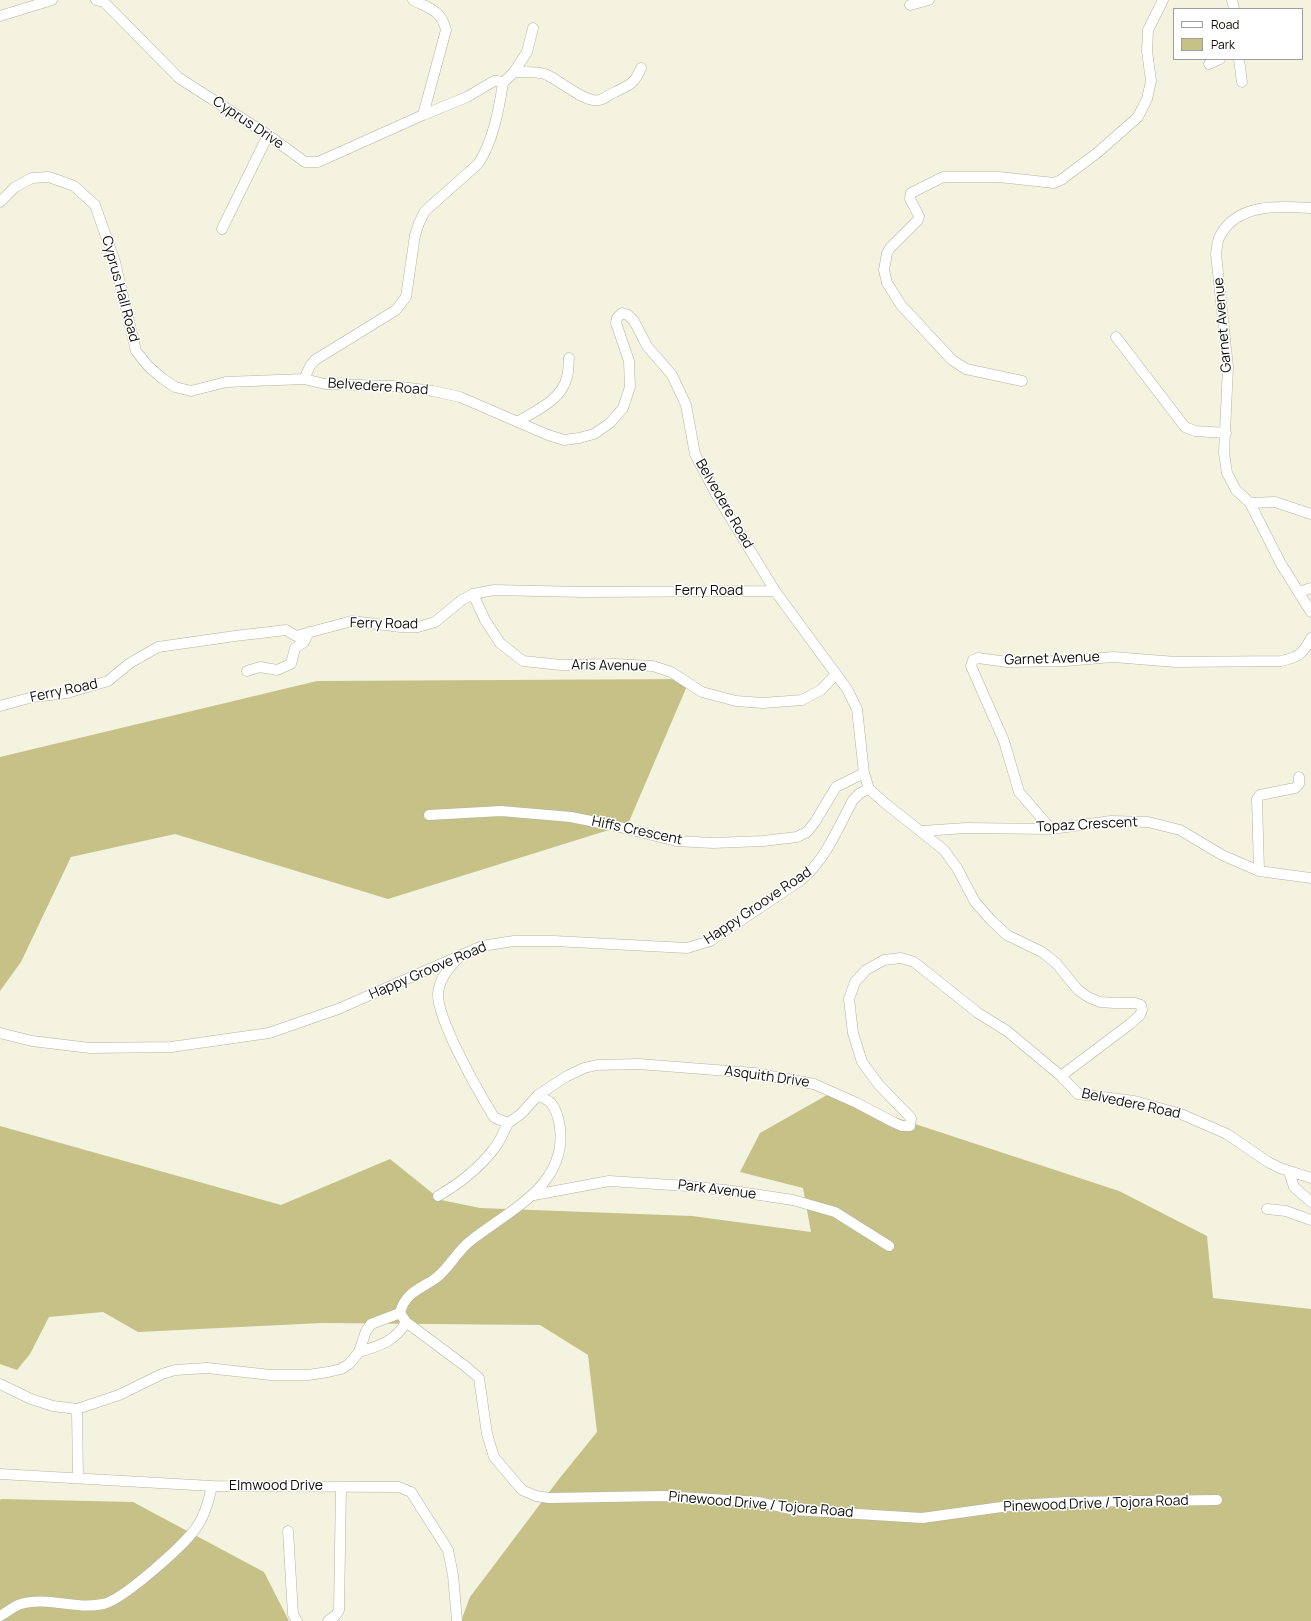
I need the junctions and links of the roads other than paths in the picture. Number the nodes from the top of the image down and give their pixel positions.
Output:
1 (52, 0) edge
2 (96, 0) edge
3 (413, 0) edge
4 (929, 0) edge
5 (1163, 0) edge
6 (910, 5) dead end
7 (0, 16) edge
8 (533, 28) dead end
9 (1218, 60) edge
10 (1239, 60) edge
11 (1209, 64) dead end
12 (641, 68) dead end
13 (514, 72) junction
14 (1242, 82) dead end
15 (503, 83) junction
16 (423, 115) junction
17 (268, 135) junction
18 (0, 202) edge
19 (1311, 208) edge
20 (222, 229) dead end
21 (1116, 337) dead end
22 (569, 358) dead end
23 (304, 379) junction
24 (1022, 382) dead end
25 (517, 422) junction
26 (1226, 433) junction
27 (1250, 503) junction
28 (1311, 514) edge
29 (1311, 588) edge
30 (775, 591) junction
31 (1299, 592) junction
32 (473, 594) junction
33 (1311, 612) edge
34 (310, 632) junction
35 (1311, 638) edge
36 (247, 671) dead end
37 (836, 674) junction
38 (0, 706) edge
39 (864, 773) junction
40 (1299, 777) dead end
41 (869, 789) junction
42 (429, 815) dead end
43 (1051, 829) junction
44 (922, 831) junction
45 (1259, 871) junction
46 (1311, 878) edge
47 (461, 955) junction
48 (0, 1033) edge
49 (1061, 1076) junction
50 (538, 1095) junction
51 (508, 1123) junction
52 (1289, 1172) junction
53 (1311, 1178) edge
54 (534, 1195) junction
55 (438, 1196) dead end
56 (1311, 1202) edge
57 (1267, 1209) dead end
58 (1311, 1220) edge
59 (890, 1246) dead end
60 (400, 1313) junction
61 (406, 1322) junction
62 (359, 1352) junction
63 (0, 1384) edge
64 (78, 1409) junction
65 (0, 1474) edge
66 (78, 1478) junction
67 (212, 1486) junction
68 (341, 1487) junction
69 (1217, 1500) dead end
70 (288, 1531) dead end
71 (0, 1616) edge
72 (297, 1621) edge
73 (328, 1621) edge
74 (457, 1621) edge

1 - 7 street
2 - 17 street, Cyprus Drive
3 - 16 street
4 - 6 street
5 - 24 street
8 - 13 street
9 - 11 street
10 - 14 street
12 - 13 street
13 - 15 street
15 - 16 street
15 - 23 street, Belvedere Road
16 - 17 street, Cyprus Drive
17 - 20 street
18 - 23 street, Cyprus Hall Road
19 - 26 street, Garnet Avenue
21 - 26 street
22 - 25 street
23 - 25 street, Belvedere Road
25 - 30 street, Belvedere Road
26 - 27 street, Garnet Avenue
27 - 28 street
27 - 31 street, Garnet Avenue
29 - 31 street
30 - 32 street, Ferry Road
30 - 37 street, Belvedere Road
31 - 33 street, Garnet Avenue
32 - 34 street, Ferry Road
32 - 37 street, Aris Avenue
34 - 36 street
34 - 38 street, Ferry Road
35 - 43 street, Garnet Avenue
37 - 39 street, Belvedere Road
39 - 41 street, Belvedere Road
39 - 42 street, Hiffs Crescent
40 - 45 street
41 - 44 street
41 - 47 street, Happy Groove Road
43 - 44 street, Topaz Crescent
43 - 45 street, Topaz Crescent
44 - 49 street
45 - 46 street, Topaz Crescent
47 - 48 street, Happy Groove Road
47 - 51 street
49 - 50 street, Asquith Drive
49 - 52 street, Belvedere Road
50 - 51 street, Asquith Drive
50 - 54 street
51 - 55 street
52 - 53 street, Belvedere Road
52 - 56 street
54 - 59 street, Park Avenue
54 - 60 street
57 - 58 street
60 - 61 street, Pinewood Drive / Tojora Road
60 - 62 street
61 - 62 street
61 - 69 street, Pinewood Drive / Tojora Road
62 - 64 street
63 - 64 street
64 - 66 street
65 - 66 street, Elmwood Drive
66 - 67 street, Elmwood Drive
67 - 68 street, Elmwood Drive
67 - 71 street
68 - 73 street
68 - 74 street, Elmwood Drive
70 - 72 street

